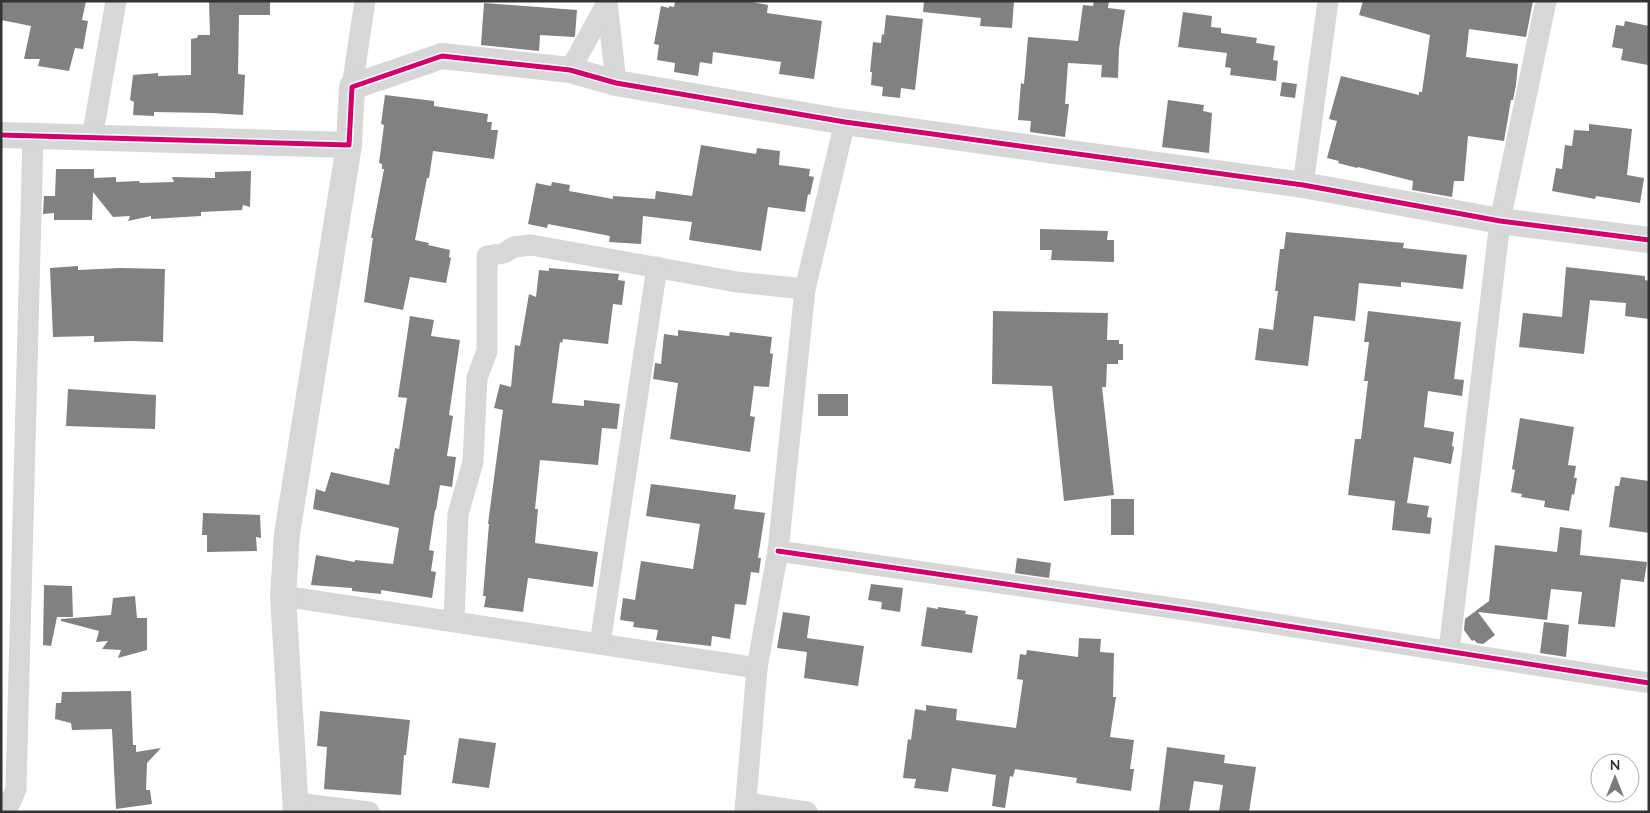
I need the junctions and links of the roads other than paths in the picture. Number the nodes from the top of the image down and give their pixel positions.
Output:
1 (116, 1) edge
2 (365, 1) edge
3 (1328, 1) edge
4 (1546, 1) edge
5 (607, 2) edge
6 (570, 70) junction
7 (616, 84) junction
8 (352, 87) junction
9 (845, 122) junction
10 (1, 135) edge
11 (33, 136) junction
12 (92, 138) junction
13 (349, 144) junction
14 (1303, 185) junction
15 (1500, 221) junction
16 (1649, 240) edge
17 (657, 267) junction
18 (806, 290) junction
19 (778, 551) junction
20 (283, 596) junction
21 (454, 621) junction
22 (600, 644) junction
23 (1449, 651) junction
24 (757, 668) junction
25 (1649, 683) edge
26 (1, 807) edge
27 (746, 807) edge
28 (296, 808) edge
29 (369, 812) edge
30 (807, 812) edge

1 - 12 street
2 - 8 street
3 - 14 street
4 - 15 street
5 - 6 street
5 - 7 street
6 - 7 street
6 - 8 street
7 - 9 street
8 - 13 street
9 - 14 street
9 - 18 street
10 - 11 street
11 - 12 street
11 - 26 street
12 - 13 street
13 - 20 street
14 - 15 street
15 - 16 street
15 - 23 street
17 - 18 street
17 - 21 street
17 - 22 street
18 - 19 street
19 - 23 street
19 - 24 street
20 - 21 street
20 - 28 street
21 - 22 street
22 - 24 street
23 - 25 street
24 - 27 street
27 - 30 street
28 - 29 street

